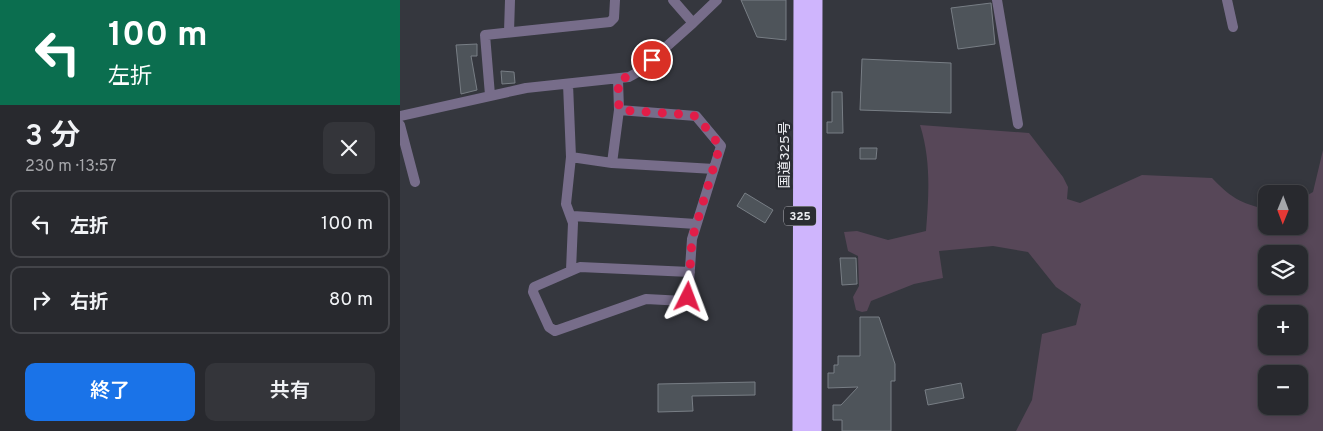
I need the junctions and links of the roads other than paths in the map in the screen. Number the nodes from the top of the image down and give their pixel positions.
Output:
1 (510, 0) edge
2 (615, 0) edge
3 (673, 0) edge
4 (717, 0) edge
5 (801, 0) edge
6 (815, 0) edge
7 (997, 0) edge
8 (1227, 0) edge
9 (693, 23) junction
10 (1233, 26) dead end
11 (510, 32) junction
12 (618, 80) junction
13 (568, 84) junction
14 (490, 95) junction
15 (619, 110) junction
16 (400, 116) edge
17 (1018, 124) dead end
18 (400, 126) edge
19 (571, 157) junction
20 (612, 163) junction
21 (714, 169) junction
22 (415, 182) dead end
23 (572, 216) junction
24 (696, 224) junction
25 (571, 270) junction
26 (690, 272) junction
27 (800, 431) edge
28 (814, 431) edge

1 - 11 street
2 - 11 street
3 - 9 street
4 - 9 street
5 - 27 highway, 国道325号 / 325
6 - 28 highway, 325
7 - 17 street
8 - 10 street
9 - 12 street
11 - 14 street
12 - 13 street
12 - 15 street
13 - 14 street
13 - 19 street
14 - 16 street
15 - 20 street
15 - 21 street
18 - 22 street
19 - 20 street
19 - 23 street
20 - 21 street
21 - 24 street
23 - 24 street
23 - 25 street
24 - 26 street
25 - 26 street
25 - 26 street

